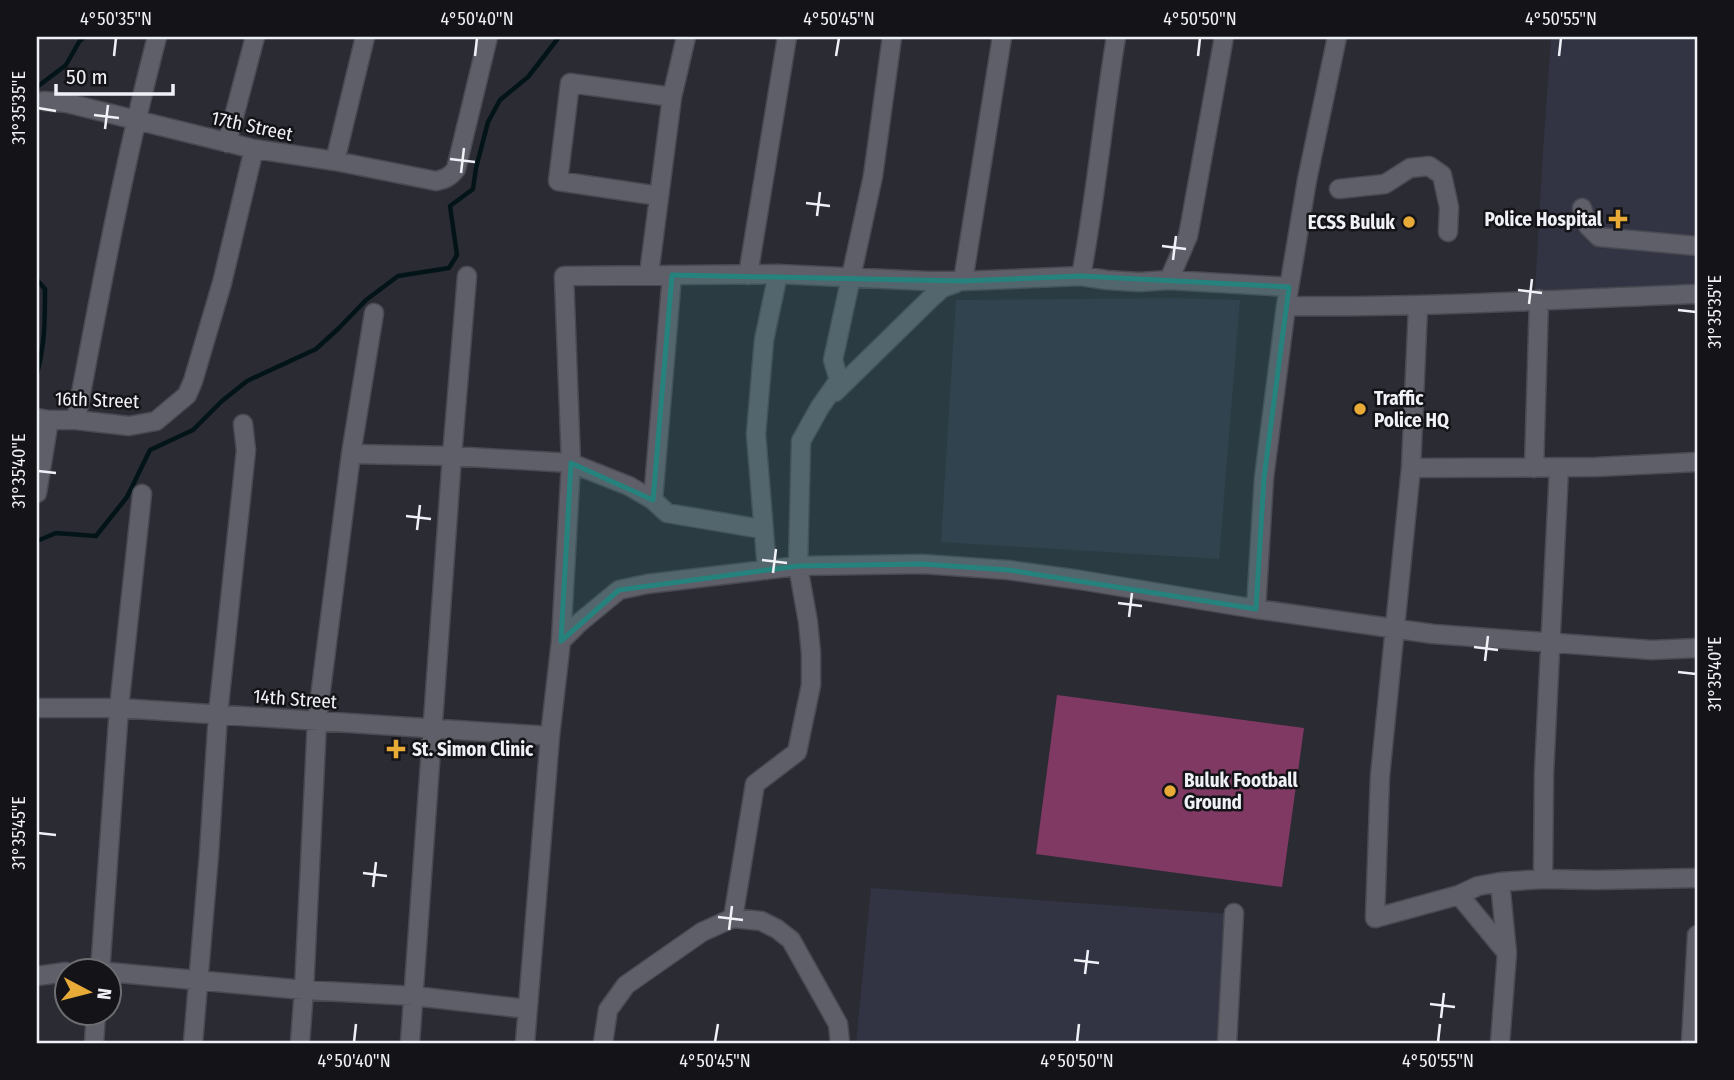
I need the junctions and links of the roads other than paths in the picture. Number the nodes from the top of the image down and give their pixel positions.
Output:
1 (157, 37) edge
2 (255, 37) edge
3 (365, 37) edge
4 (488, 37) edge
5 (686, 37) edge
6 (787, 37) edge
7 (892, 37) edge
8 (1002, 37) edge
9 (1116, 37) edge
10 (1224, 37) edge
11 (1337, 37) edge
12 (673, 97) junction
13 (44, 101) dead end
14 (135, 121) junction
15 (227, 143) junction
16 (254, 149) junction
17 (335, 161) junction
18 (1339, 189) dead end
19 (659, 196) junction
20 (1582, 208) dead end
21 (1448, 232) dead end
22 (1697, 246) edge
23 (649, 274) junction
24 (778, 274) junction
25 (672, 275) junction
26 (748, 275) junction
27 (467, 276) dead end
28 (1081, 276) junction
29 (852, 277) junction
30 (1169, 280) junction
31 (963, 281) junction
32 (1289, 287) junction
33 (1697, 294) edge
34 (1539, 299) junction
35 (1286, 306) junction
36 (1418, 306) junction
37 (374, 313) dead end
38 (820, 407) junction
39 (43, 419) edge
40 (76, 421) junction
41 (243, 424) dead end
42 (351, 454) junction
43 (452, 456) junction
44 (1697, 462) edge
45 (571, 463) junction
46 (1411, 468) junction
47 (1534, 468) junction
48 (1559, 468) junction
49 (37, 493) edge
50 (142, 494) dead end
51 (653, 500) junction
52 (762, 529) junction
53 (798, 565) junction
54 (766, 570) junction
55 (1256, 609) junction
56 (1395, 629) junction
57 (561, 641) junction
58 (1551, 642) junction
59 (1697, 648) edge
60 (37, 708) edge
61 (119, 708) junction
62 (218, 714) junction
63 (317, 721) junction
64 (433, 730) junction
65 (550, 736) junction
66 (1697, 878) edge
67 (1543, 879) junction
68 (1500, 882) junction
69 (1459, 895) junction
70 (1234, 913) dead end
71 (733, 918) junction
72 (1697, 935) edge
73 (1507, 953) junction
74 (105, 958) edge
75 (122, 973) edge
76 (198, 979) junction
77 (304, 990) junction
78 (414, 996) junction
79 (527, 1009) junction
80 (192, 1043) edge
81 (300, 1043) edge
82 (410, 1043) edge
83 (525, 1043) edge
84 (603, 1043) edge
85 (840, 1043) edge
86 (1227, 1043) edge
87 (1500, 1043) edge
88 (1691, 1043) edge

1 - 14 street
2 - 15 street
3 - 17 street
4 - 17 street, 17th Street
5 - 12 street
6 - 26 street
7 - 29 street
8 - 31 street
9 - 28 street
10 - 30 street
11 - 32 street
12 - 19 street
12 - 19 street
13 - 14 street, 17th Street
14 - 15 street, 17th Street
14 - 40 street
15 - 16 street, 17th Street
16 - 17 street, 17th Street
16 - 40 street, 16th Street
18 - 21 street
19 - 23 street
20 - 22 street
23 - 25 street
23 - 45 street
24 - 26 street
24 - 29 street
24 - 52 street
25 - 26 street
25 - 51 street
27 - 43 street
28 - 30 street
28 - 31 street
29 - 31 street
29 - 38 street
30 - 32 street
31 - 38 street
32 - 35 street
33 - 34 street
34 - 36 street
34 - 47 street
35 - 36 street
35 - 55 street
36 - 46 street
37 - 42 street
38 - 53 street
39 - 40 street, 16th Street
39 - 49 street
41 - 62 street
42 - 43 street
42 - 63 street
43 - 45 street
43 - 64 street
44 - 48 street
45 - 51 street
45 - 57 street
46 - 47 street
46 - 56 street
47 - 48 street
48 - 58 street
50 - 61 street
51 - 52 street
52 - 54 street
53 - 54 street
53 - 55 street
53 - 71 street
54 - 57 street
55 - 56 street
56 - 58 street
56 - 69 street
57 - 65 street
58 - 59 street
58 - 67 street
60 - 61 street, 14th Street
61 - 62 street, 14th Street
61 - 74 street
62 - 63 street, 14th Street
62 - 76 street
63 - 64 street, 14th Street
63 - 77 street
64 - 65 street, 14th Street
64 - 78 street
65 - 79 street
66 - 67 street
67 - 68 street
68 - 69 street
68 - 73 street
69 - 73 street
70 - 86 street
71 - 84 street
71 - 85 street
72 - 88 street
73 - 87 street
75 - 76 street
76 - 77 street
76 - 80 street
77 - 78 street
77 - 81 street
78 - 79 street
78 - 82 street
79 - 83 street

